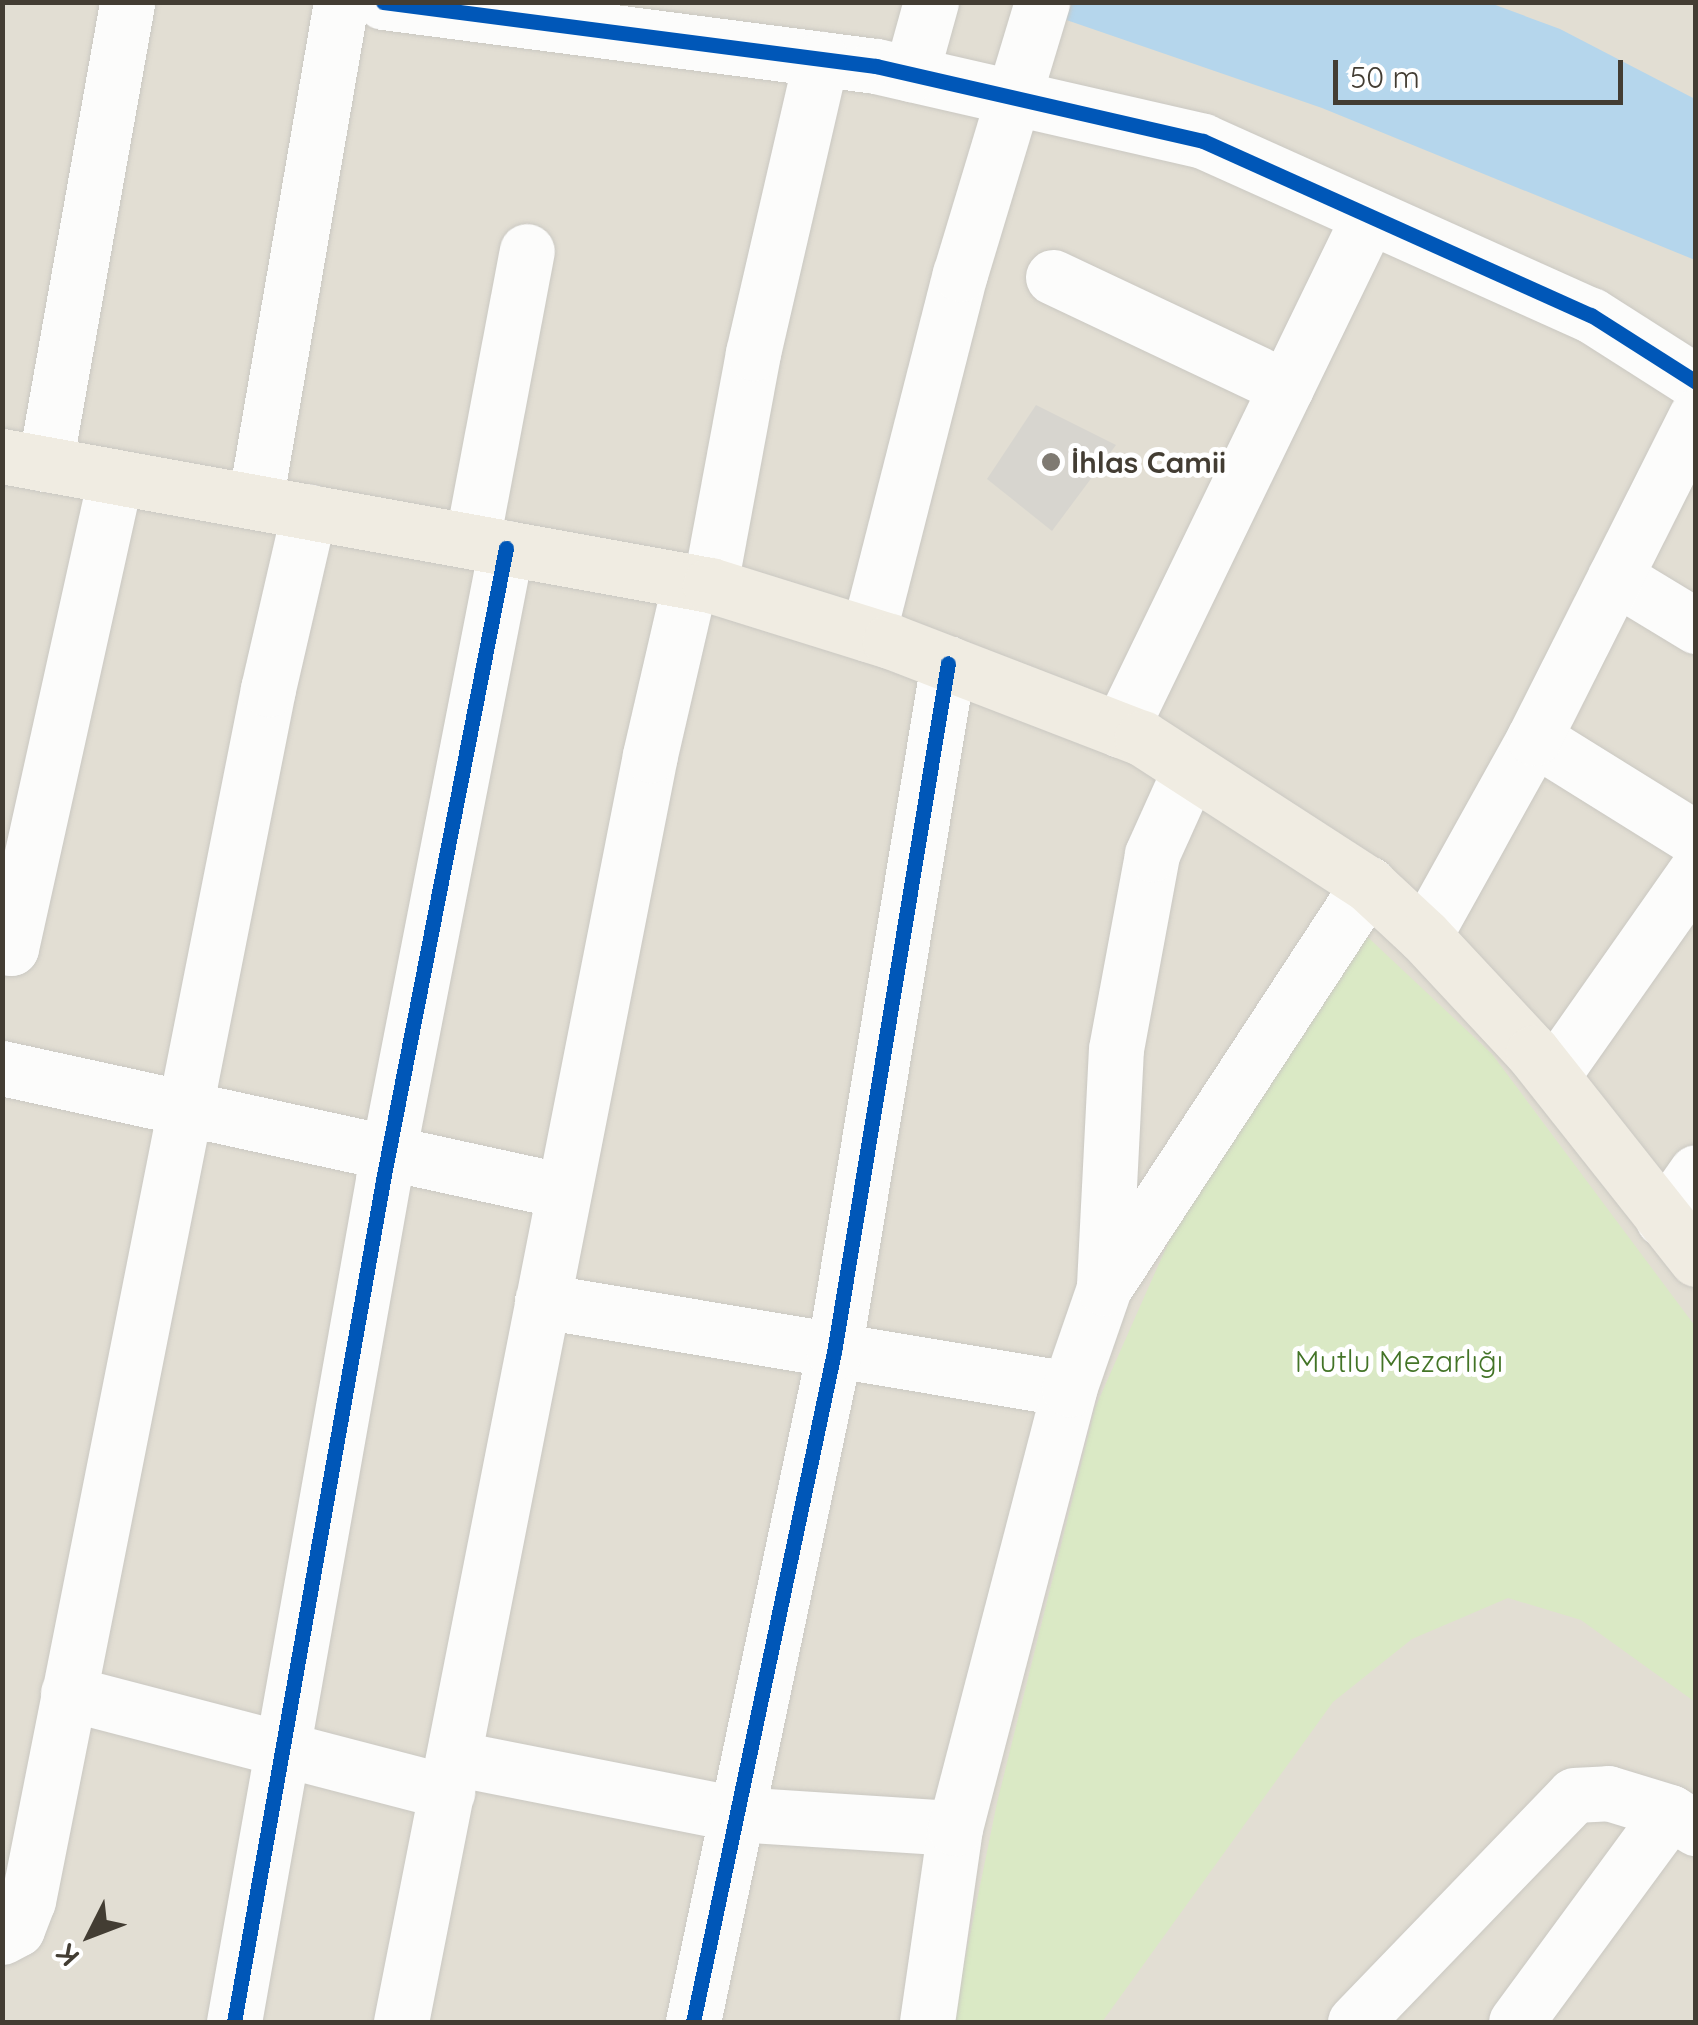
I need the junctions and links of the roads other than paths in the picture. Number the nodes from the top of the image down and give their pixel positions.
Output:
1 (127, 2) edge
2 (341, 2) edge
3 (383, 2) edge
4 (932, 2) edge
5 (1042, 2) edge
6 (820, 59) junction
7 (911, 74) junction
8 (1015, 98) junction
9 (1370, 216) junction
10 (527, 251) dead end
11 (1053, 277) dead end
12 (1696, 382) edge
13 (1286, 387) junction
14 (1696, 416) edge
15 (24, 460) edge
16 (115, 477) junction
17 (255, 502) junction
18 (309, 512) junction
19 (489, 545) junction
20 (1615, 577) junction
21 (700, 584) junction
22 (1696, 626) edge
23 (868, 634) junction
24 (948, 663) junction
25 (1120, 730) junction
26 (1534, 738) junction
27 (1188, 774) junction
28 (1696, 839) edge
29 (1696, 872) edge
30 (1368, 884) junction
31 (1424, 936) junction
32 (2, 947) edge
33 (2, 1068) edge
34 (1552, 1076) junction
35 (186, 1108) junction
36 (388, 1154) junction
37 (1696, 1172) edge
38 (564, 1191) junction
39 (1679, 1239) edge
40 (1104, 1288) junction
41 (542, 1301) junction
42 (834, 1352) junction
43 (1070, 1390) junction
44 (68, 1693) junction
45 (280, 1752) junction
46 (450, 1775) junction
47 (736, 1814) junction
48 (1682, 1820) edge
49 (955, 1828) junction
50 (2, 1937) edge
51 (234, 2022) edge
52 (401, 2022) edge
53 (693, 2022) edge
54 (928, 2022) edge
55 (1355, 2022) edge
56 (1516, 2022) edge

1 - 15 street
2 - 17 street
3 - 6 street
4 - 7 street
5 - 8 street
6 - 7 street
6 - 21 street
7 - 8 street
8 - 9 street
8 - 23 street
9 - 12 street
9 - 13 street
10 - 19 street
11 - 13 street
13 - 25 street
14 - 20 street
15 - 16 main road
16 - 17 main road
16 - 32 street
17 - 18 main road
18 - 19 main road
18 - 35 street
19 - 21 main road
19 - 36 street
20 - 22 street
20 - 26 street
21 - 23 main road
21 - 38 street
23 - 24 main road
24 - 25 main road
24 - 42 street
25 - 27 main road
26 - 28 street
26 - 31 street
27 - 30 main road
27 - 40 street
29 - 34 street
30 - 31 main road
30 - 40 street
31 - 34 main road
33 - 35 street
34 - 39 main road
35 - 36 street
35 - 44 street
36 - 38 street
36 - 45 street
37 - 39 street
38 - 41 street
40 - 43 street
41 - 42 street
41 - 46 street
42 - 43 street
42 - 47 street
43 - 49 street
44 - 45 street
44 - 50 street
45 - 46 street
45 - 51 street
46 - 47 street
46 - 52 street
47 - 49 street
47 - 53 street
48 - 55 street
48 - 56 street
49 - 54 street

